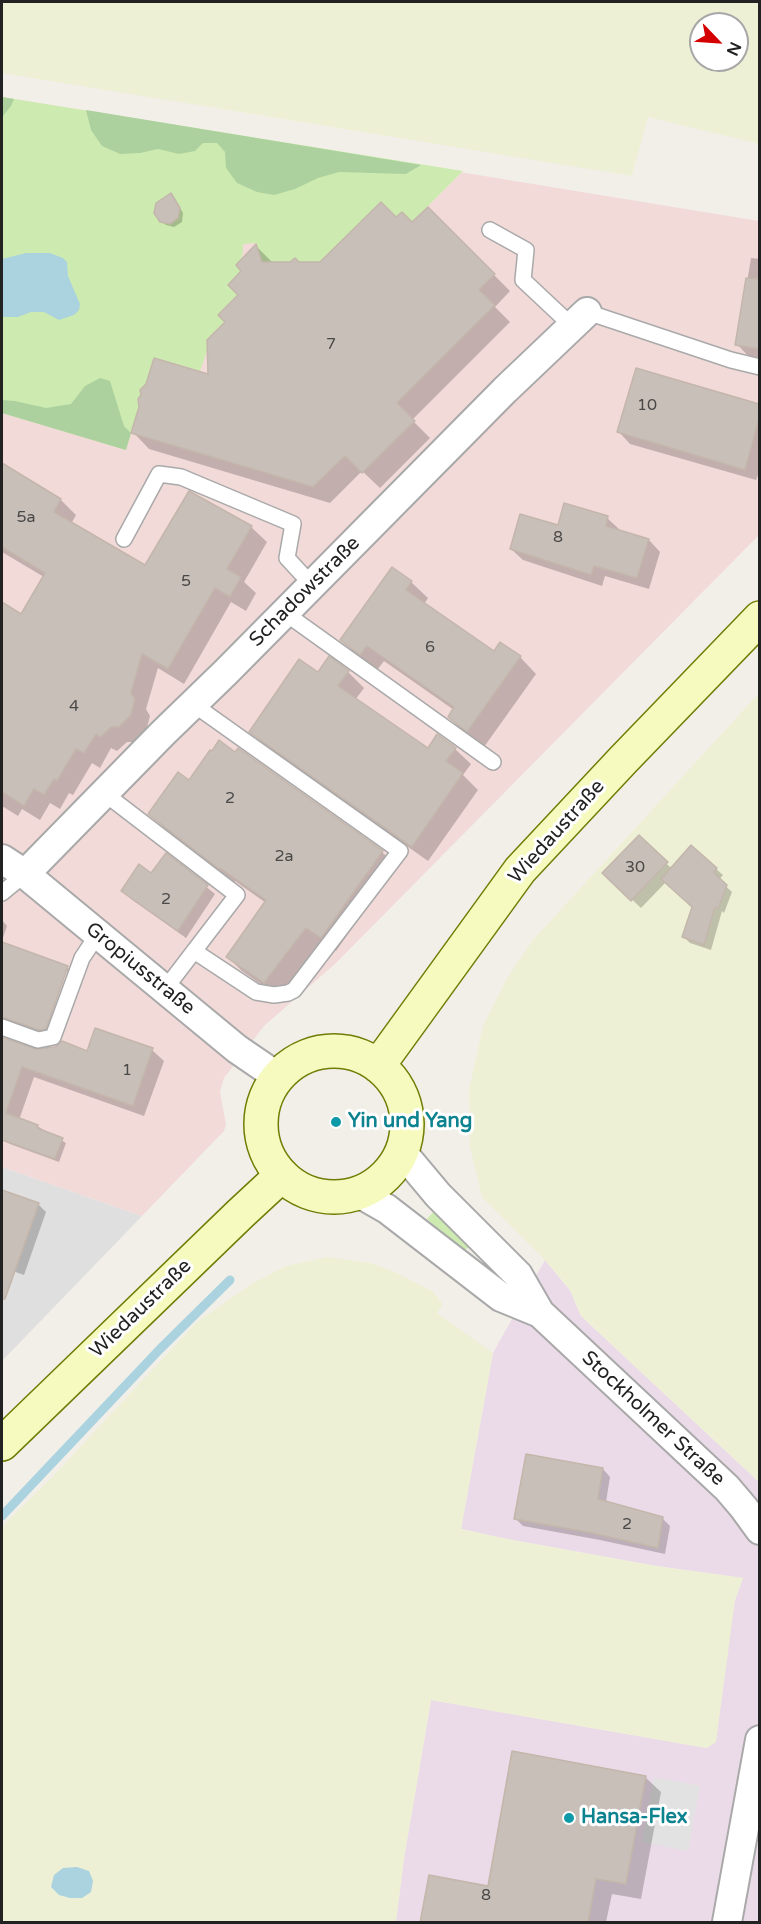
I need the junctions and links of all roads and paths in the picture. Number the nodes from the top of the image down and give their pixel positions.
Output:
1 (490, 230) dead end
2 (579, 319) junction
3 (759, 367) edge
4 (124, 539) dead end
5 (312, 585) junction
6 (285, 613) junction
7 (759, 618) edge
8 (193, 704) junction
9 (493, 762) dead end
10 (104, 793) junction
11 (2, 859) edge
12 (25, 874) junction
13 (2, 893) edge
14 (98, 934) junction
15 (194, 951) junction
16 (165, 989) junction
17 (2, 1027) edge
18 (378, 1066) junction
19 (278, 1077) junction
20 (402, 1152) junction
21 (282, 1175) junction
22 (359, 1193) junction
23 (540, 1313) junction
24 (2, 1444) edge
25 (759, 1530) edge
26 (759, 1740) edge
27 (727, 1923) edge

1 - 2 lane
2 - 3 lane
2 - 5 street, Schadowstraße
4 - 5 lane
5 - 6 street, Schadowstraße
6 - 8 street, Schadowstraße
6 - 9 lane
7 - 18 main road, Wiedaustraße
8 - 10 street, Schadowstraße
8 - 15 lane
10 - 12 street, Schadowstraße
10 - 15 lane
11 - 12 street, Gropiusstraße
12 - 13 lane
12 - 14 street, Gropiusstraße
14 - 16 street, Gropiusstraße
14 - 17 lane
15 - 16 lane
16 - 19 street, Gropiusstraße
18 - 19 main road
18 - 20 main road
19 - 21 main road
20 - 22 main road
20 - 23 street, Stockholmer Straße
21 - 22 main road
21 - 24 main road, Wiedaustraße
22 - 23 street, Stockholmer Straße
23 - 25 street, Stockholmer Straße
26 - 27 street

